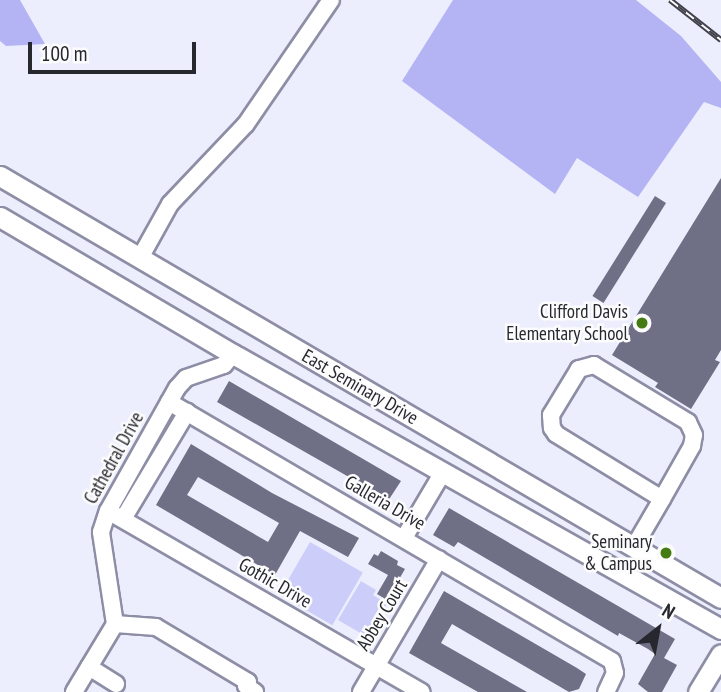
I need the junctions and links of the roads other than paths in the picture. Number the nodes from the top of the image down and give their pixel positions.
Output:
1 (331, 0) edge
2 (0, 177) edge
3 (0, 217) edge
4 (140, 258) junction
5 (233, 354) junction
6 (169, 402) junction
7 (187, 412) junction
8 (458, 445) junction
9 (443, 472) junction
10 (662, 499) junction
11 (115, 515) junction
12 (404, 538) junction
13 (634, 547) junction
14 (439, 559) junction
15 (721, 598) edge
16 (115, 624) junction
17 (721, 629) edge
18 (721, 654) edge
19 (376, 666) junction
20 (89, 667) junction
21 (119, 689) edge
22 (74, 692) edge
23 (255, 692) edge
24 (361, 692) edge
25 (421, 692) edge
26 (606, 692) edge
27 (698, 692) edge

1 - 4 lane
2 - 4 main road, East Seminary Drive
3 - 5 main road, East Seminary Drive
4 - 8 main road, East Seminary Drive
5 - 6 lane, Cathedral Drive
5 - 9 main road, East Seminary Drive
6 - 7 lane, Galleria Drive
6 - 11 lane, Cathedral Drive
7 - 11 lane
7 - 12 lane, Galleria Drive
8 - 9 main road
8 - 13 main road, East Seminary Drive
9 - 12 lane
9 - 17 main road, East Seminary Drive
10 - 10 lane
10 - 13 lane
11 - 16 lane, Cathedral Drive
11 - 19 lane, Gothic Drive
12 - 14 lane, Galleria Drive
13 - 15 main road, East Seminary Drive
14 - 19 lane, Abbey Court
14 - 26 lane, Galleria Drive
16 - 20 lane
16 - 23 lane
18 - 27 main road
19 - 24 lane, Abbey Court
19 - 25 lane, Gothic Drive
20 - 21 lane
20 - 22 lane

